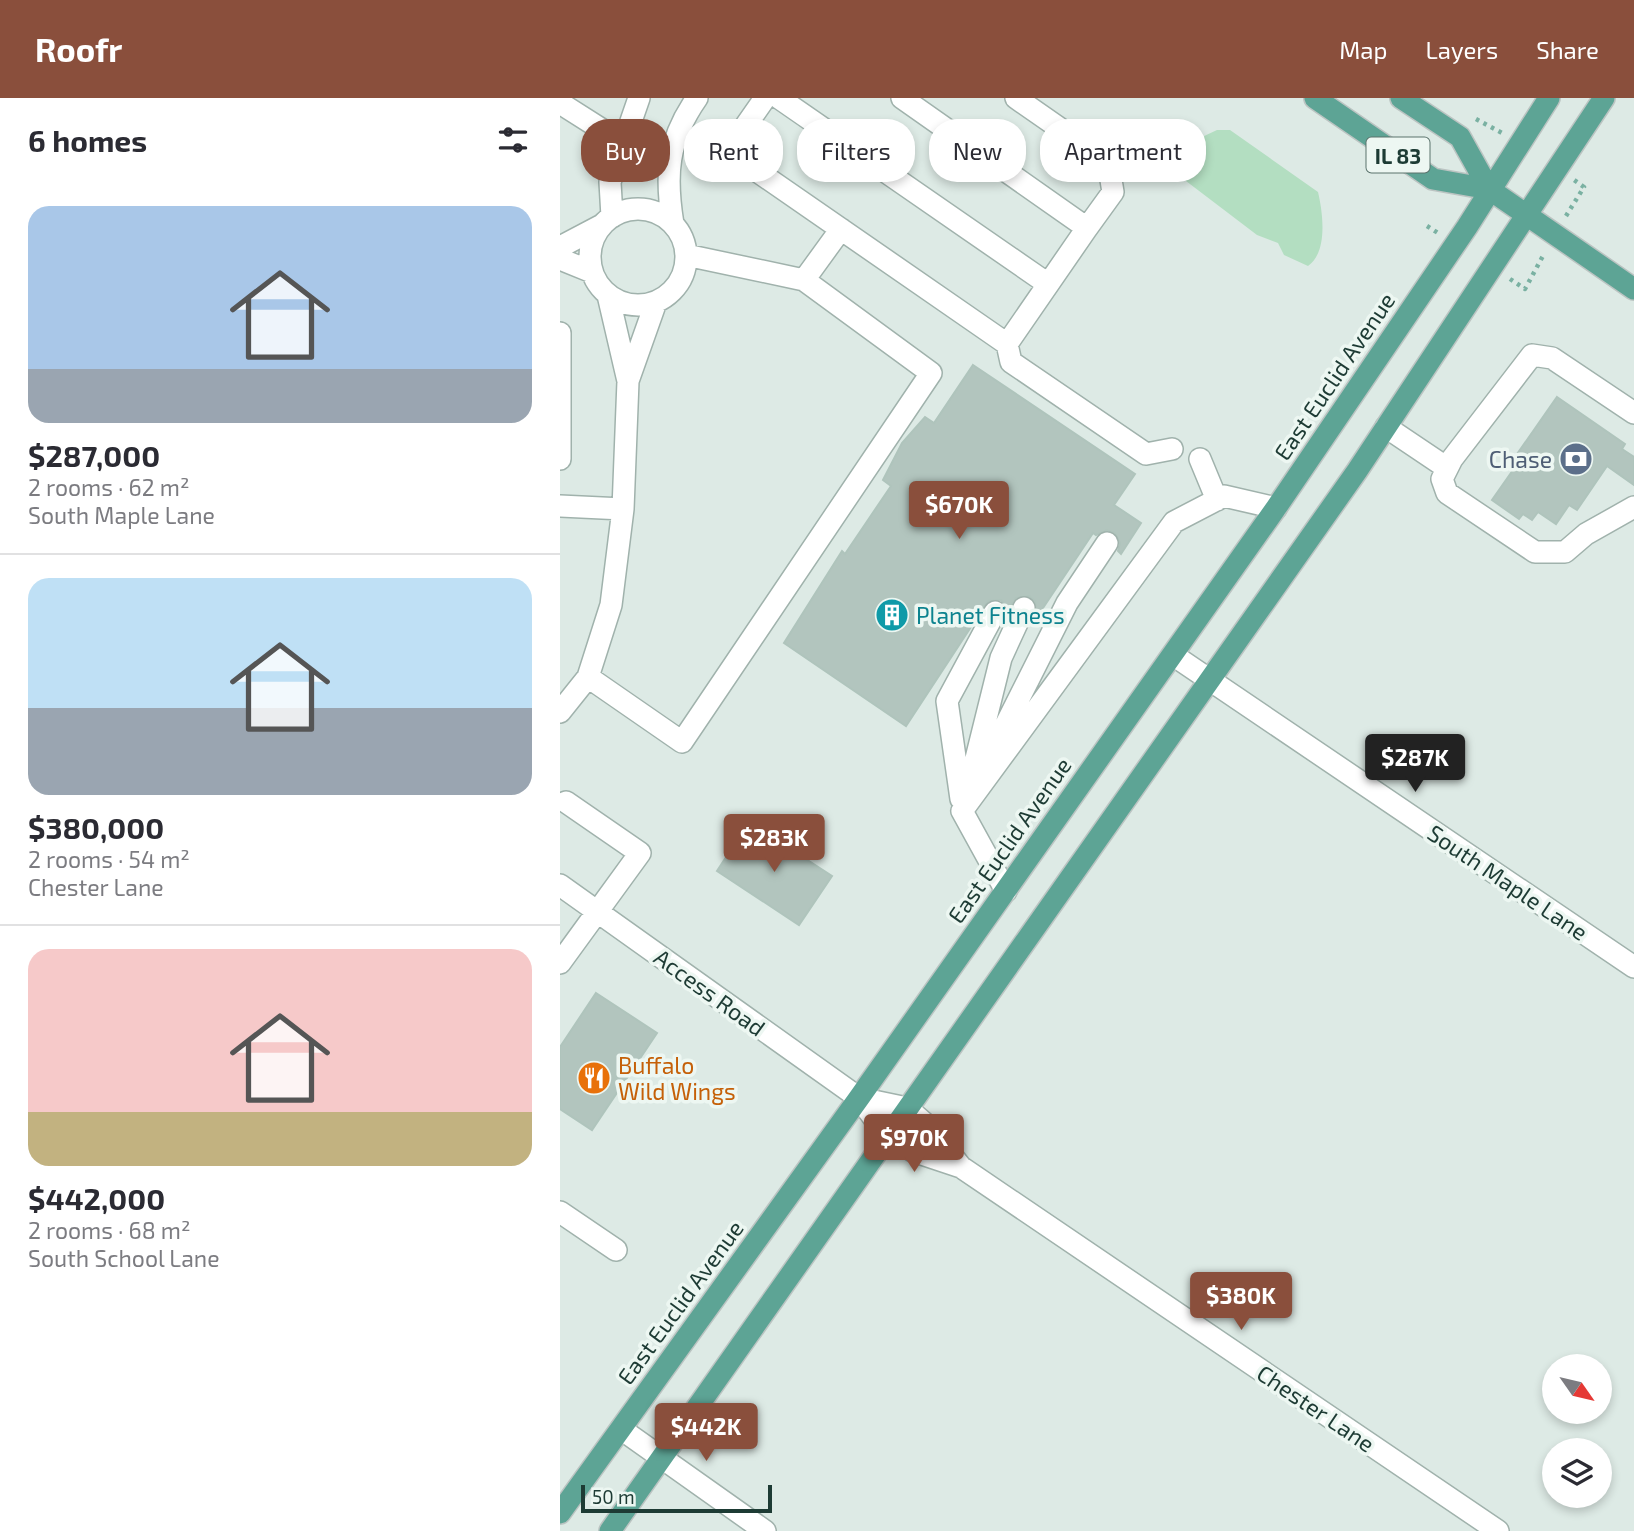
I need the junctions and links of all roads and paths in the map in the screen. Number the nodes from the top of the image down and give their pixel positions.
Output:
1 (639, 98) edge
2 (697, 98) edge
3 (765, 98) edge
4 (779, 98) edge
5 (902, 98) edge
6 (1016, 98) edge
7 (1315, 98) edge
8 (1401, 98) edge
9 (1549, 98) edge
10 (1604, 98) edge
11 (560, 103) edge
12 (585, 119) edge
13 (631, 119) edge
14 (610, 182) edge
15 (1489, 189) junction
16 (1525, 212) junction
17 (607, 221) junction
18 (673, 224) junction
19 (1087, 228) junction
20 (841, 229) junction
21 (560, 247) edge
22 (686, 255) junction
23 (560, 259) edge
24 (592, 272) junction
25 (804, 280) junction
26 (1048, 284) junction
27 (1634, 289) edge
28 (608, 295) junction
29 (656, 302) junction
30 (560, 333) edge
31 (1007, 344) junction
32 (628, 381) junction
33 (1634, 412) edge
34 (1386, 427) junction
35 (1172, 449) dead end
36 (560, 459) edge
37 (1200, 459) dead end
38 (1447, 468) junction
39 (1217, 499) junction
40 (560, 506) edge
41 (1634, 507) edge
42 (1276, 508) junction
43 (623, 509) junction
44 (1107, 543) dead end
45 (1024, 608) dead end
46 (995, 612) dead end
47 (1172, 655) junction
48 (588, 677) junction
49 (1210, 680) junction
50 (560, 712) edge
51 (566, 802) dead end
52 (962, 811) junction
53 (560, 885) edge
54 (1006, 891) junction
55 (597, 911) junction
56 (560, 963) edge
57 (1634, 967) edge
58 (859, 1098) junction
59 (907, 1108) junction
60 (887, 1136) junction
61 (961, 1167) junction
62 (560, 1212) edge
63 (616, 1250) dead end
64 (621, 1429) junction
65 (663, 1458) junction
66 (560, 1513) edge
67 (610, 1531) edge
68 (765, 1531) edge
69 (1498, 1531) edge

1 - 13 street
2 - 18 street
3 - 20 street
4 - 26 street
5 - 19 street
6 - 19 street
7 - 15 main road, IL 83
8 - 15 main road, IL 83
9 - 15 main road, East Euclid Avenue
10 - 16 main road
11 - 12 street
14 - 17 street
15 - 16 main road, IL 83
15 - 42 main road, East Euclid Avenue
16 - 27 main road, IL 83
16 - 34 main road
17 - 18 street
17 - 21 street
17 - 24 street
18 - 22 street
19 - 26 street
20 - 25 street
20 - 31 street
22 - 25 street
22 - 29 street
23 - 24 street
24 - 28 street
25 - 48 street
26 - 31 street
28 - 29 street
28 - 32 street
29 - 32 street
30 - 36 street
31 - 35 street
32 - 43 street
33 - 38 street
34 - 38 street
34 - 49 main road
37 - 39 street
38 - 41 street
39 - 42 street
39 - 52 street
40 - 43 street
42 - 47 main road, East Euclid Avenue
43 - 48 street
44 - 52 street
45 - 52 street
46 - 52 street
47 - 49 street, South Maple Lane
47 - 54 main road, East Euclid Avenue
48 - 50 street
49 - 57 street, South Maple Lane
49 - 59 main road
51 - 55 street
52 - 54 street
53 - 55 street, Access Road
54 - 58 main road, East Euclid Avenue
55 - 56 street
55 - 58 street, Access Road
58 - 59 street
58 - 60 street, Chester Lane
58 - 64 main road, East Euclid Avenue
59 - 60 main road
59 - 61 street, Chester Lane
60 - 61 street, Chester Lane
60 - 65 main road
61 - 69 street, Chester Lane
62 - 63 street
64 - 65 street
64 - 66 main road, East Euclid Avenue
65 - 67 main road
65 - 68 street

